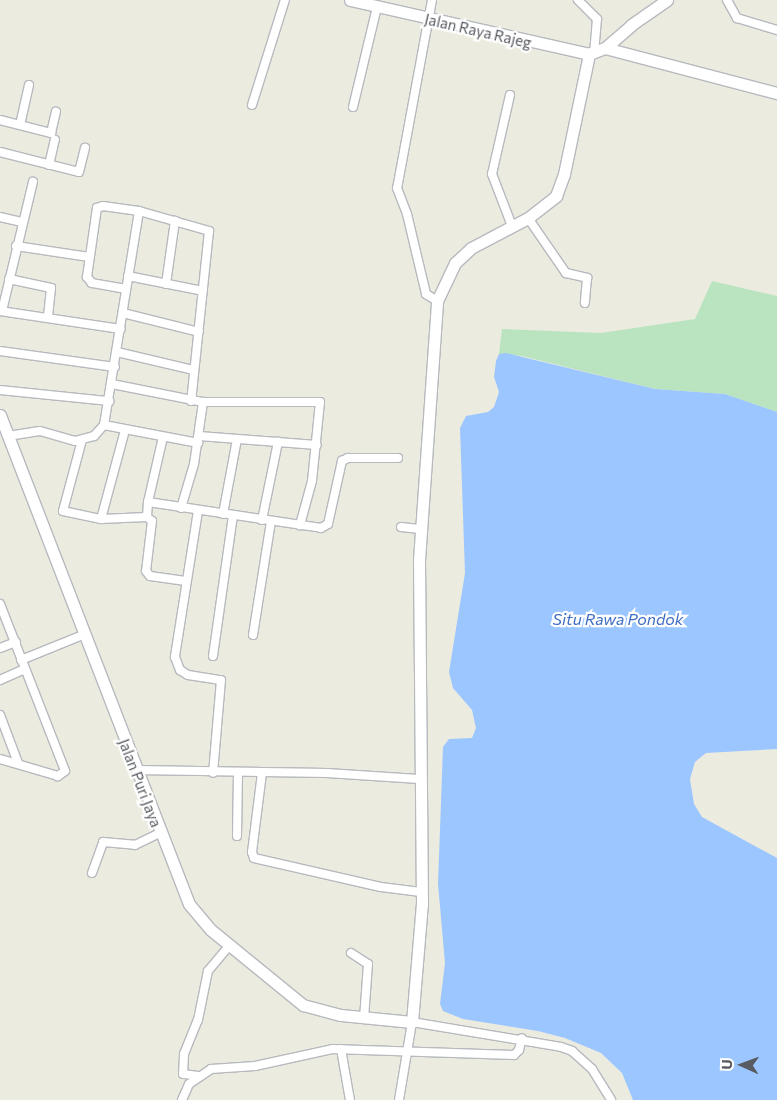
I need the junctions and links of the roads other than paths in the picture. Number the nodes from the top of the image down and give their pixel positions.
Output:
1 (285, 0) edge
2 (350, 0) edge
3 (432, 0) edge
4 (578, 0) edge
5 (667, 0) edge
6 (727, 0) edge
7 (377, 7) junction
8 (427, 19) junction
9 (777, 30) edge
10 (605, 48) junction
11 (591, 54) junction
12 (30, 85) dead end
13 (777, 93) edge
14 (510, 95) dead end
15 (252, 105) dead end
16 (353, 107) dead end
17 (56, 112) dead end
18 (0, 120) edge
19 (20, 125) junction
20 (55, 140) dead end
21 (84, 148) dead end
22 (0, 152) edge
23 (49, 164) junction
24 (32, 182) dead end
25 (139, 211) junction
26 (0, 217) edge
27 (528, 218) junction
28 (175, 221) junction
29 (22, 222) junction
30 (512, 226) junction
31 (16, 246) junction
32 (89, 257) junction
33 (128, 276) junction
34 (9, 280) junction
35 (166, 284) junction
36 (126, 289) junction
37 (203, 291) junction
38 (436, 301) junction
39 (585, 303) dead end
40 (1, 311) edge
41 (123, 313) junction
42 (48, 318) junction
43 (120, 329) junction
44 (199, 332) junction
45 (0, 351) edge
46 (117, 352) junction
47 (115, 367) junction
48 (194, 370) junction
49 (112, 384) junction
50 (0, 390) edge
51 (191, 400) junction
52 (109, 401) junction
53 (204, 402) junction
54 (0, 415) edge
55 (104, 425) junction
56 (125, 430) junction
57 (8, 436) junction
58 (162, 437) junction
59 (237, 439) junction
60 (82, 440) junction
61 (199, 440) junction
62 (278, 442) junction
63 (317, 445) junction
64 (398, 458) dead end
65 (148, 502) junction
66 (181, 508) junction
67 (198, 511) junction
68 (223, 514) junction
69 (233, 516) junction
70 (146, 517) junction
71 (101, 519) junction
72 (262, 520) junction
73 (271, 521) junction
74 (300, 525) junction
75 (401, 528) dead end
76 (420, 528) junction
77 (186, 581) junction
78 (0, 604) edge
79 (253, 635) dead end
80 (78, 637) junction
81 (16, 642) junction
82 (0, 648) edge
83 (212, 656) dead end
84 (22, 660) junction
85 (25, 669) junction
86 (0, 680) edge
87 (0, 715) edge
88 (0, 758) edge
89 (18, 763) junction
90 (136, 770) junction
91 (213, 773) junction
92 (238, 773) junction
93 (262, 773) junction
94 (418, 779) junction
95 (160, 833) junction
96 (237, 836) dead end
97 (92, 874) dead end
98 (421, 897) junction
99 (230, 945) junction
100 (351, 953) dead end
101 (364, 1018) junction
102 (412, 1022) junction
103 (522, 1038) junction
104 (341, 1049) junction
105 (408, 1053) junction
106 (198, 1076) junction
107 (182, 1100) edge
108 (350, 1100) edge
109 (399, 1100) edge
110 (611, 1100) edge

1 - 15 street
2 - 7 street, Jalan Raya Rajeg
3 - 8 street
4 - 11 street
5 - 10 street
6 - 9 street
7 - 8 street, Jalan Raya Rajeg
7 - 16 street
8 - 11 street, Jalan Raya Rajeg
8 - 38 street
10 - 11 street
10 - 13 street
11 - 27 street
12 - 19 street
14 - 30 street
17 - 19 street
18 - 19 street
20 - 23 street
21 - 23 street
22 - 23 street
24 - 29 street
25 - 28 street
25 - 32 street
25 - 33 street
26 - 29 street
27 - 30 street
27 - 39 street
28 - 35 street
28 - 37 street
29 - 31 street
30 - 38 street
31 - 32 street
31 - 34 street
32 - 36 street
33 - 35 street
33 - 36 street
34 - 40 street
34 - 42 street
35 - 37 street
36 - 41 street
37 - 44 street
38 - 76 street
40 - 42 street
41 - 43 street
41 - 44 street
42 - 43 street
43 - 46 street
44 - 48 street
45 - 47 street
46 - 47 street
46 - 48 street
47 - 49 street
48 - 51 street
49 - 51 street
49 - 52 street
50 - 52 street
51 - 53 street
52 - 55 street
53 - 61 street
53 - 63 street
54 - 57 street, Jalan Puri Jaya
55 - 56 street
55 - 60 street
56 - 58 street
56 - 71 street
57 - 60 street
57 - 80 street, Jalan Puri Jaya
58 - 61 street
58 - 65 street
59 - 61 street
59 - 62 street
59 - 68 street
60 - 71 street
61 - 66 street
62 - 63 street
62 - 72 street
63 - 74 street
64 - 74 street
65 - 66 street
65 - 70 street
66 - 67 street
67 - 68 street
67 - 77 street
68 - 69 street
69 - 72 street
69 - 83 street
70 - 71 street
70 - 77 street
72 - 73 street
73 - 74 street
73 - 79 street
75 - 76 street
76 - 94 street
77 - 91 street
78 - 81 street
80 - 84 street
80 - 90 street, Jalan Puri Jaya
81 - 82 street
81 - 84 street
84 - 85 street
85 - 86 street
85 - 89 street
87 - 89 street
88 - 89 street
90 - 91 street
90 - 95 street, Jalan Puri Jaya
91 - 92 street
92 - 93 street
92 - 96 street
93 - 94 street
93 - 98 street
94 - 98 street
95 - 97 street
95 - 99 street, Jalan Puri Jaya
98 - 102 street
99 - 101 street, Jalan Puri Jaya
99 - 106 street
100 - 101 street
101 - 102 street, Jalan Puri Jaya
102 - 103 street
102 - 105 street
103 - 105 street
103 - 110 street
104 - 105 street
104 - 106 street
104 - 108 street
105 - 109 street
106 - 107 street

